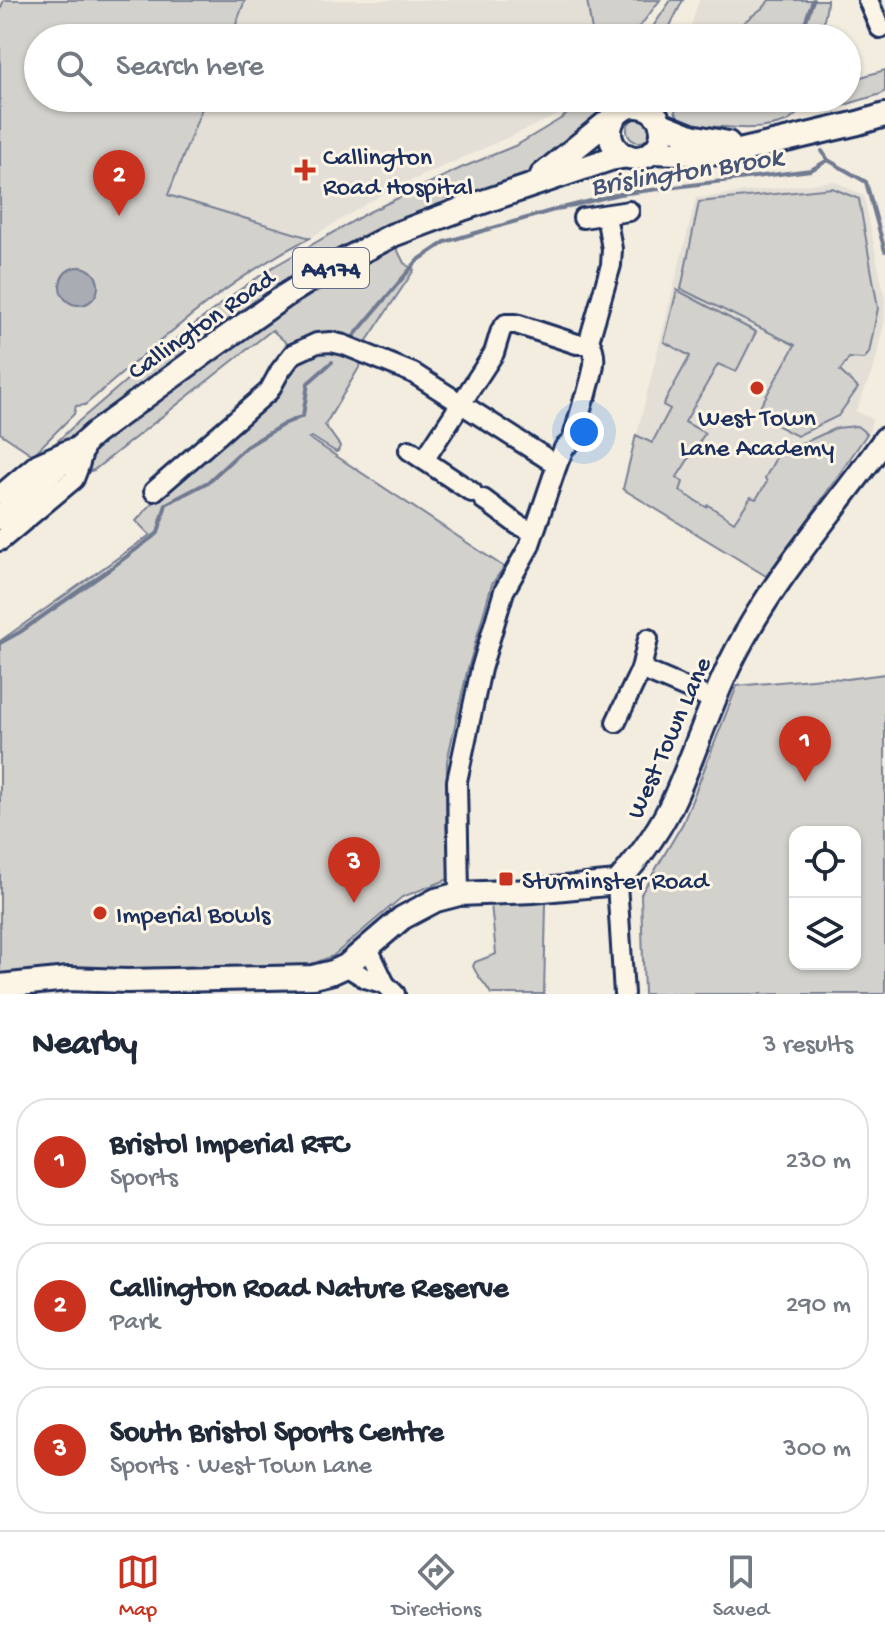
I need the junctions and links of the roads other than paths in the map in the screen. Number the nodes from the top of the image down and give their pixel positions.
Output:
1 (652, 112) edge
2 (618, 113) joint
3 (885, 115) edge
4 (661, 124) junction
5 (770, 143) junction
6 (652, 152) junction
7 (628, 156) junction
8 (517, 191) junction
9 (629, 211) dead end
10 (606, 215) junction
11 (583, 218) dead end
12 (589, 341) junction
13 (462, 404) junction
14 (91, 437) junction
15 (884, 443) edge
16 (557, 465) junction
17 (154, 491) dead end
18 (0, 495) edge
19 (0, 518) edge
20 (534, 532) junction
21 (0, 541) edge
22 (648, 639) dead end
23 (641, 669) junction
24 (714, 700) junction
25 (616, 722) dead end
26 (617, 883) junction
27 (459, 894) junction
28 (368, 948) junction
29 (346, 966) junction
30 (204, 987) edge
31 (13, 988) edge
32 (390, 989) edge
33 (624, 994) edge

1 - 4 main road, A4174
2 - 7 main road
2 - 8 main road, Callington Road / A4174
3 - 5 main road, A4174
4 - 5 main road, A4174
4 - 6 main road
5 - 6 main road, A4174
6 - 7 main road, A4174
7 - 8 main road, Callington Road / A4174
8 - 14 main road, Callington Road / A4174
9 - 10 street
10 - 11 street
10 - 12 street
12 - 13 street
12 - 16 street
13 - 16 street
13 - 17 street
13 - 20 street
14 - 18 street
14 - 19 main road, A4174
14 - 21 street
15 - 24 main road, West Town Lane
16 - 20 street
20 - 27 street
22 - 23 street
23 - 24 street
23 - 25 street
24 - 26 main road, West Town Lane
26 - 27 main road
26 - 33 street
27 - 28 main road
28 - 29 main road
28 - 32 street
29 - 30 main road
29 - 32 street
30 - 31 main road

